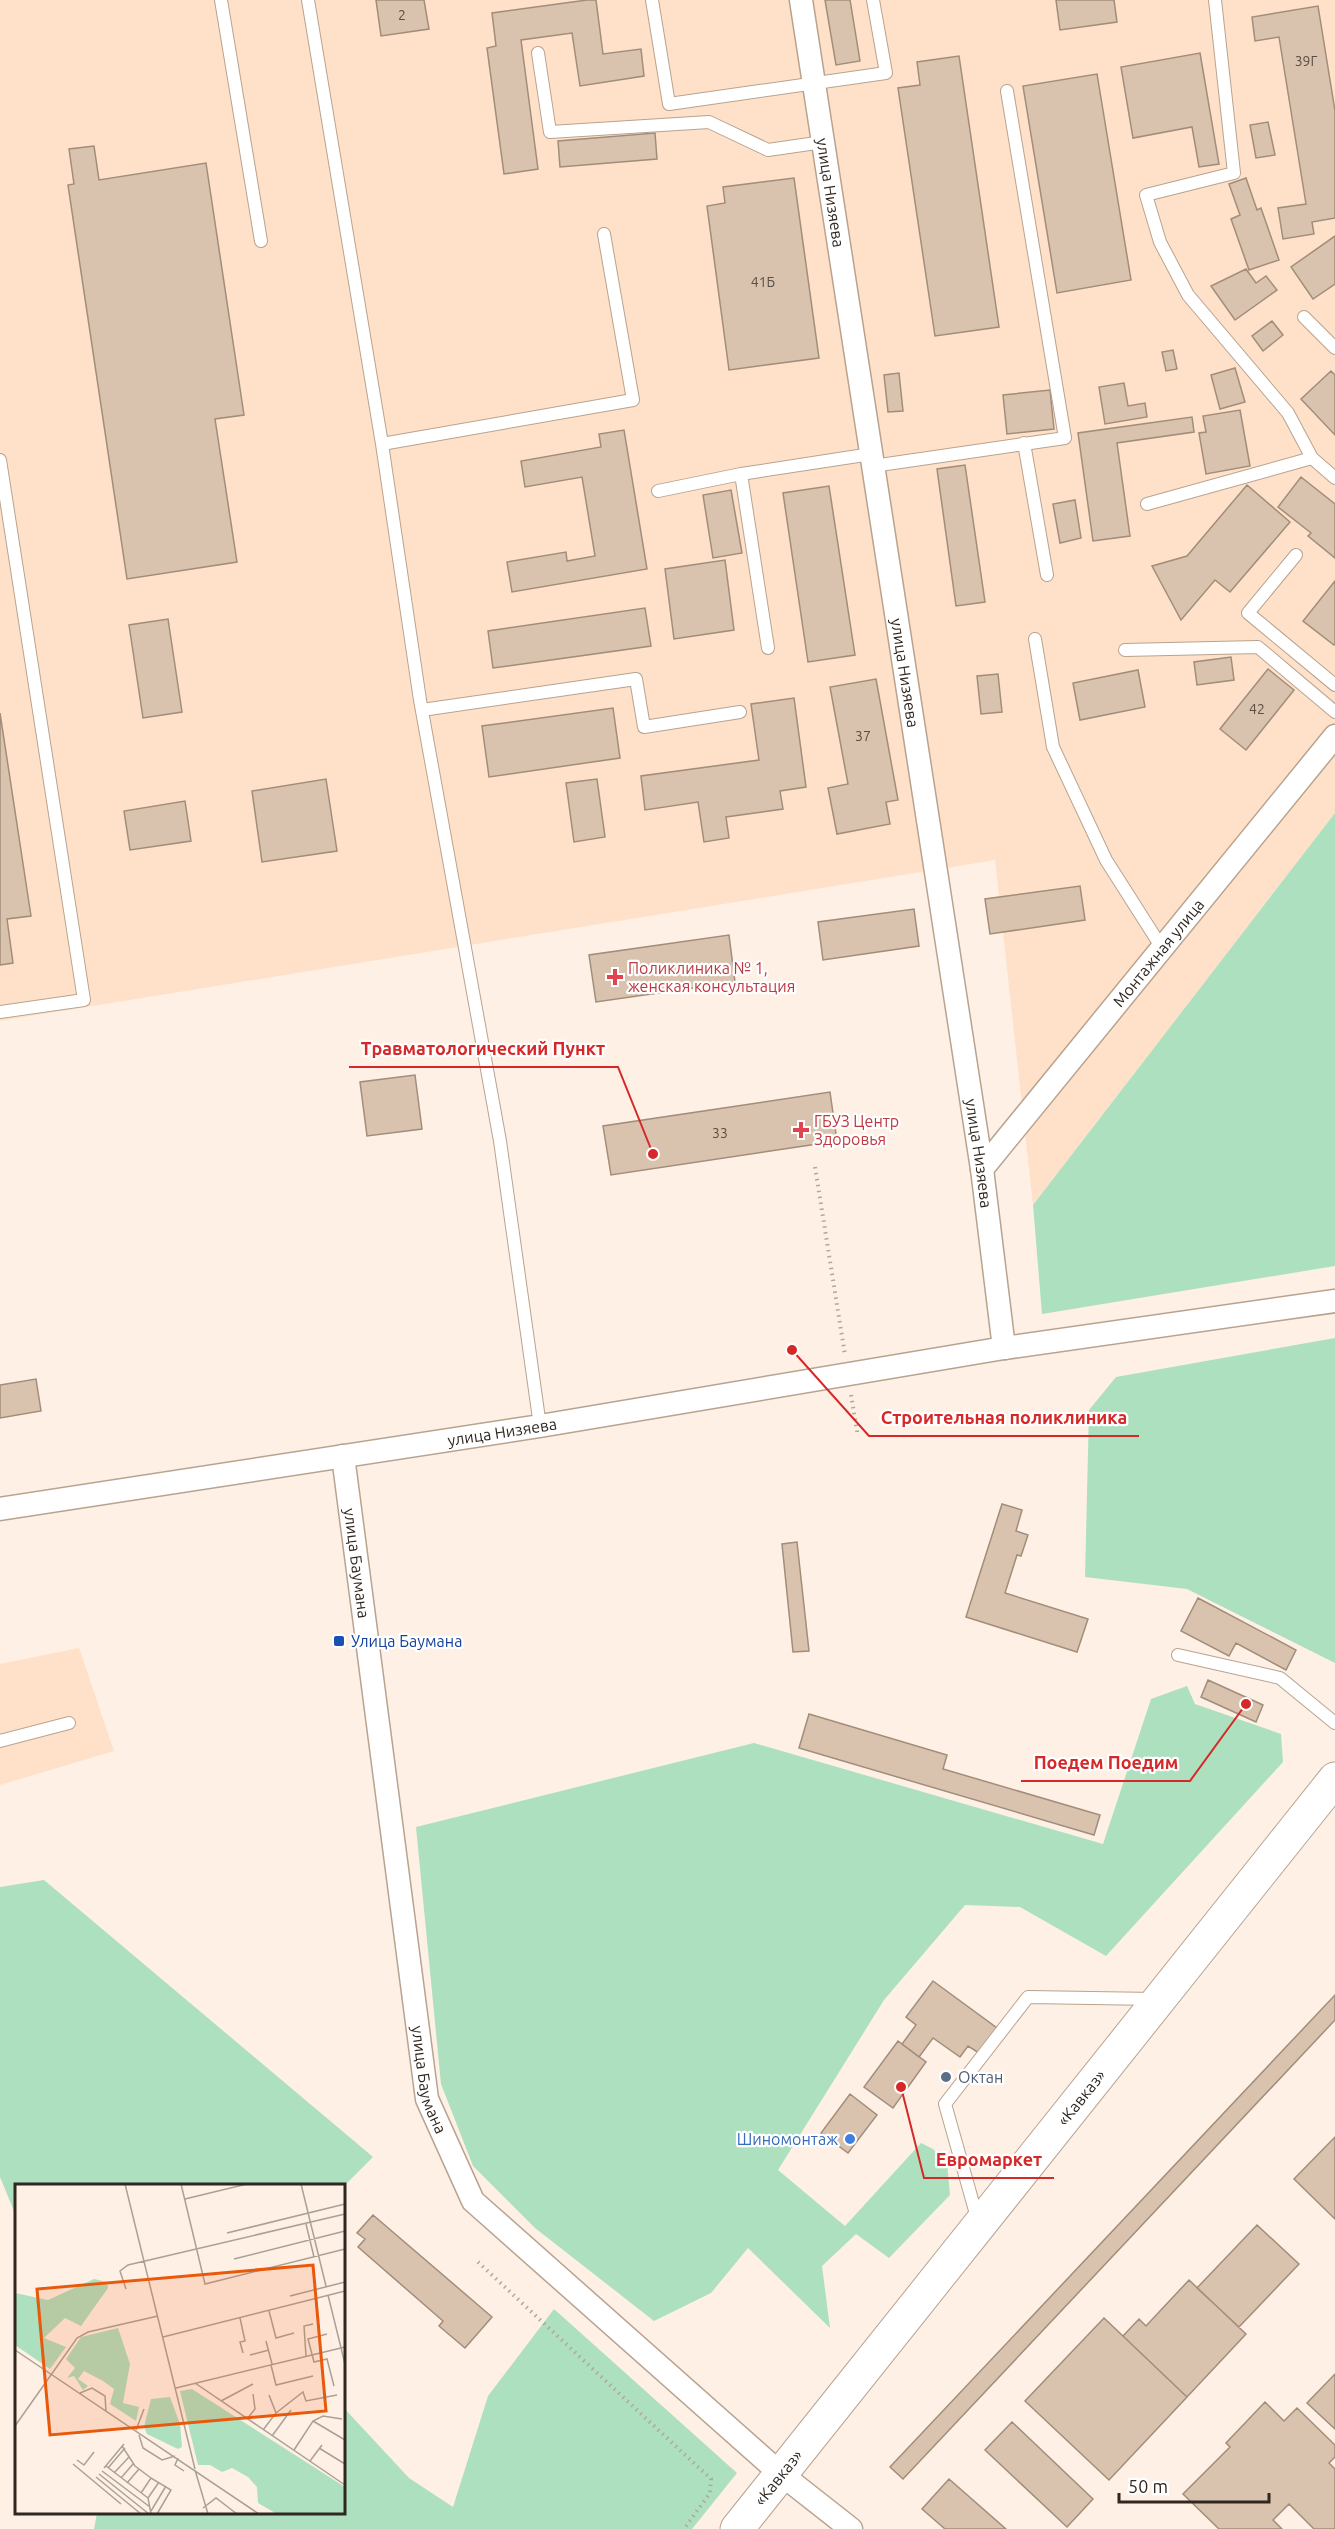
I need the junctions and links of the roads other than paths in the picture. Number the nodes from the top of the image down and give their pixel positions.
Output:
1 (221, 0) edge
2 (308, 0) edge
3 (652, 0) edge
4 (801, 0) edge
5 (873, 0) edge
6 (1215, 0) edge
7 (538, 53) dead end
8 (814, 82) junction
9 (1007, 91) dead end
10 (823, 142) junction
11 (604, 234) dead end
12 (261, 241) dead end
13 (1304, 316) dead end
14 (1335, 348) edge
15 (1024, 443) junction
16 (382, 444) junction
17 (1312, 458) junction
18 (0, 460) edge
19 (872, 460) junction
20 (741, 474) junction
21 (1335, 478) edge
22 (658, 491) dead end
23 (1147, 504) dead end
24 (1296, 555) dead end
25 (1047, 575) dead end
26 (1035, 639) dead end
27 (768, 648) dead end
28 (1125, 650) dead end
29 (1335, 685) edge
30 (422, 710) junction
31 (740, 712) dead end
32 (1335, 712) edge
33 (1335, 736) edge
34 (1162, 948) junction
35 (0, 1012) edge
36 (982, 1169) junction
37 (1335, 1301) edge
38 (1004, 1348) junction
39 (540, 1426) junction
40 (343, 1455) junction
41 (0, 1509) edge
42 (1178, 1654) dead end
43 (69, 1723) dead end
44 (1335, 1723) edge
45 (0, 1741) edge
46 (1335, 1779) edge
47 (1160, 1999) junction
48 (979, 2226) junction
49 (781, 2474) junction
50 (737, 2529) edge
51 (851, 2529) edge

1 - 12 lane
2 - 16 lane
3 - 8 lane
4 - 8 street, улица Низяева
5 - 8 lane
6 - 17 lane
7 - 10 lane
8 - 10 street, улица Низяева
9 - 15 lane
10 - 19 street, улица Низяева
11 - 16 lane
13 - 14 lane
15 - 19 lane
15 - 25 lane
16 - 30 lane
17 - 21 lane
17 - 23 lane
18 - 35 lane
19 - 20 lane
19 - 36 street, улица Низяева
20 - 22 lane
20 - 27 lane
24 - 29 lane
26 - 34 lane
28 - 32 lane
30 - 31 lane
30 - 39 lane
33 - 34 street, Монтажная улица
34 - 36 street, Монтажная улица
36 - 38 street, улица Низяева
37 - 38 street, улица Низяева
38 - 39 street, улица Низяева
39 - 40 street, улица Низяева
40 - 41 street, улица Низяева
40 - 49 street, улица Баумана
42 - 44 lane
43 - 45 lane
46 - 47 highway, «Кавказ»
47 - 48 highway, «Кавказ»
47 - 48 lane
48 - 49 highway, «Кавказ»
49 - 50 highway, «Кавказ»
49 - 51 street, улица Баумана

